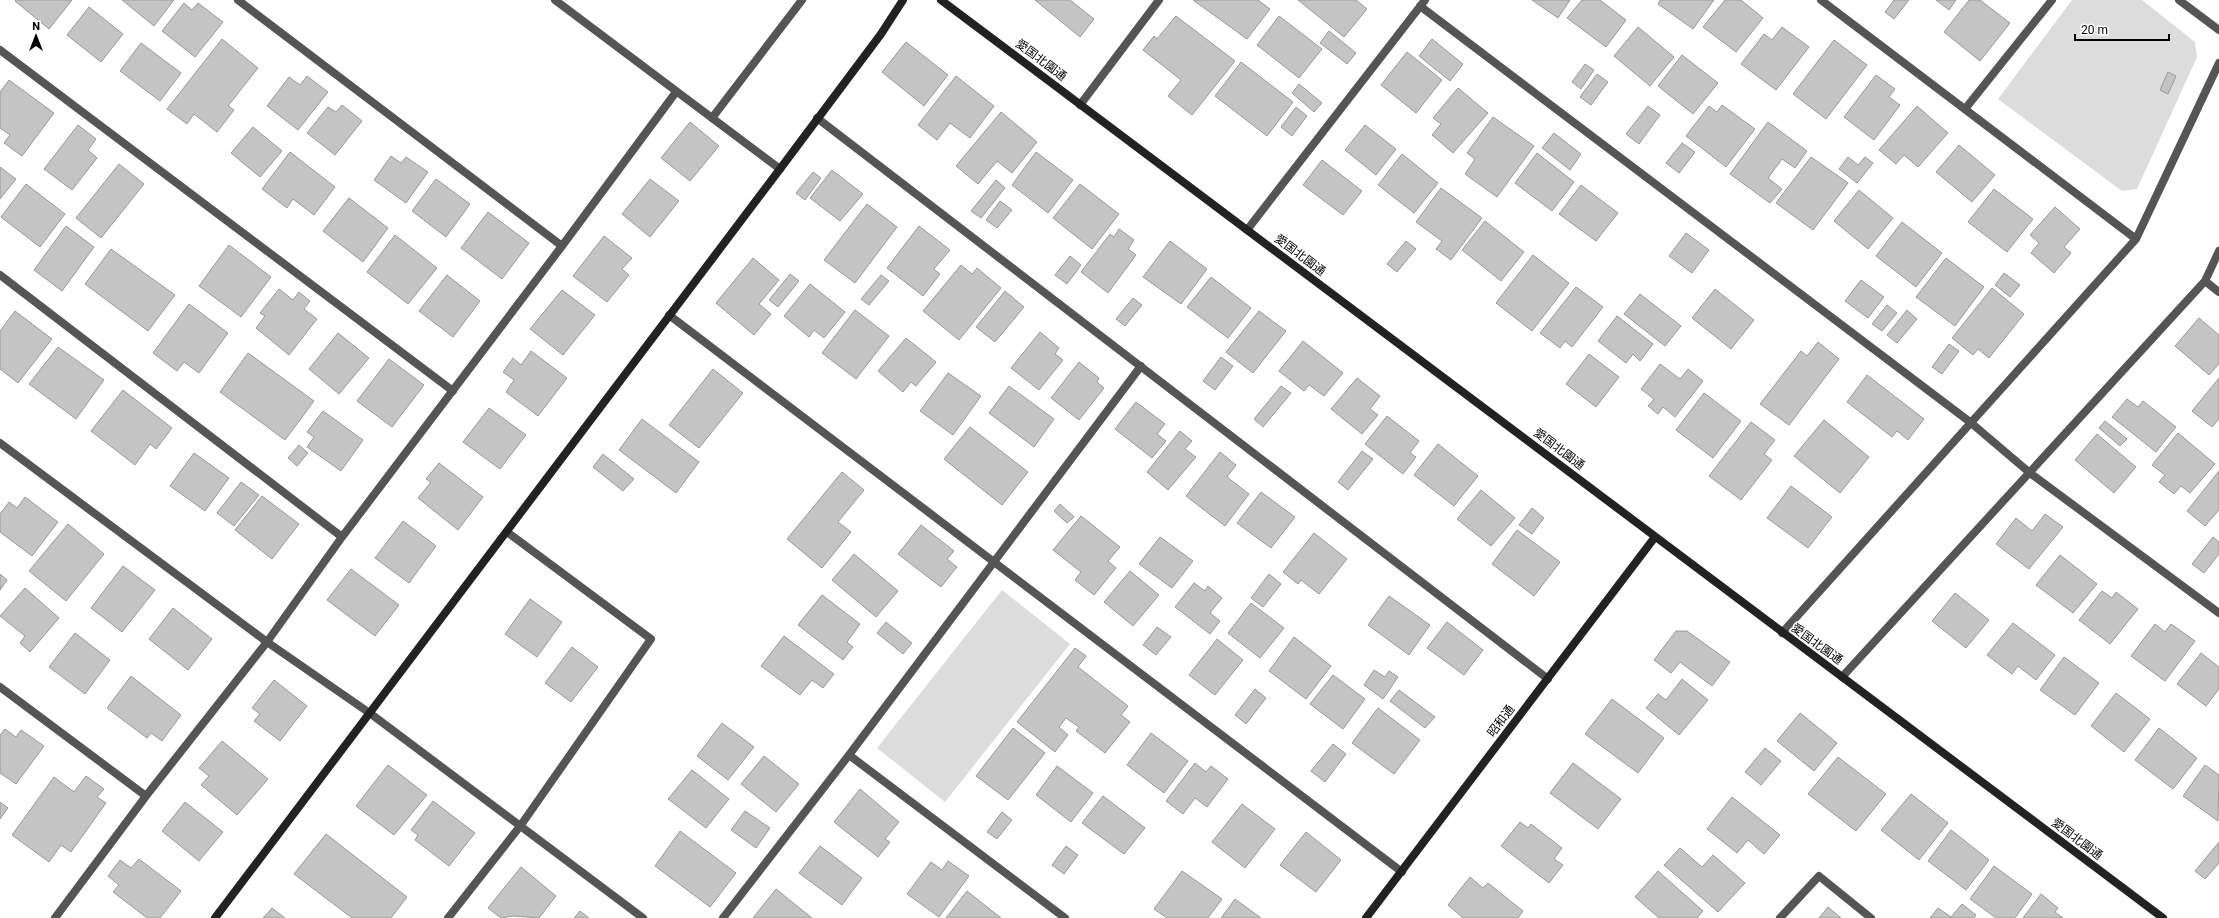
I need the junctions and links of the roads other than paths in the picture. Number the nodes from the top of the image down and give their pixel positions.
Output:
1 (238, 0) edge
2 (555, 0) edge
3 (802, 0) edge
4 (903, 0) edge
5 (940, 0) edge
6 (1159, 0) edge
7 (1821, 0) edge
8 (2052, 0) edge
9 (2179, 0) edge
10 (1422, 3) edge
11 (2219, 30) edge
12 (0, 50) edge
13 (2219, 62) edge
14 (676, 92) junction
15 (1080, 105) junction
16 (1965, 109) junction
17 (712, 118) junction
18 (817, 118) junction
19 (780, 168) junction
20 (1247, 230) junction
21 (2136, 239) junction
22 (562, 246) junction
23 (2219, 251) edge
24 (0, 275) edge
25 (2205, 281) junction
26 (2219, 292) edge
27 (669, 315) junction
28 (1141, 366) junction
29 (452, 391) junction
30 (1970, 422) junction
31 (0, 443) edge
32 (2030, 473) junction
33 (507, 532) junction
34 (342, 537) junction
35 (1655, 537) junction
36 (994, 562) junction
37 (2219, 613) edge
38 (1782, 633) junction
39 (267, 642) junction
40 (1548, 678) junction
41 (1842, 678) junction
42 (0, 687) edge
43 (371, 714) junction
44 (849, 755) junction
45 (146, 796) junction
46 (521, 825) junction
47 (1402, 872) junction
48 (55, 918) edge
49 (216, 918) edge
50 (448, 918) edge
51 (643, 918) edge
52 (724, 918) edge
53 (1065, 918) edge
54 (1366, 918) edge
55 (1780, 918) edge
56 (1872, 918) edge
57 (2163, 918) edge

1 - 22 street
2 - 14 street
3 - 17 street
4 - 18 street
5 - 15 street, 愛国北園通
6 - 15 street
7 - 16 street
8 - 16 street
9 - 11 street
10 - 20 street
10 - 30 street
12 - 29 street
13 - 21 street
14 - 17 street
14 - 22 street
15 - 20 street, 愛国北園通
16 - 21 street
17 - 19 street
18 - 19 street
18 - 28 street
19 - 27 street
20 - 35 street, 愛国北園通
21 - 30 street
22 - 29 street
23 - 25 street
24 - 34 street
25 - 26 street
25 - 32 street
27 - 33 street
27 - 36 street
28 - 36 street
28 - 40 street
29 - 34 street
30 - 32 street
30 - 38 street
31 - 39 street
32 - 37 street
32 - 41 street
33 - 43 street
33 - 46 street
34 - 39 street
35 - 38 street, 愛国北園通
35 - 40 street, 昭和通
36 - 44 street
36 - 47 street
38 - 41 street, 愛国北園通
39 - 43 street
39 - 45 street
40 - 47 street, 昭和通
41 - 57 street, 愛国北園通
42 - 45 street
43 - 46 street
43 - 49 street
44 - 52 street
44 - 53 street
45 - 48 street
46 - 50 street
46 - 51 street
47 - 54 street, 昭和通
55 - 56 street

